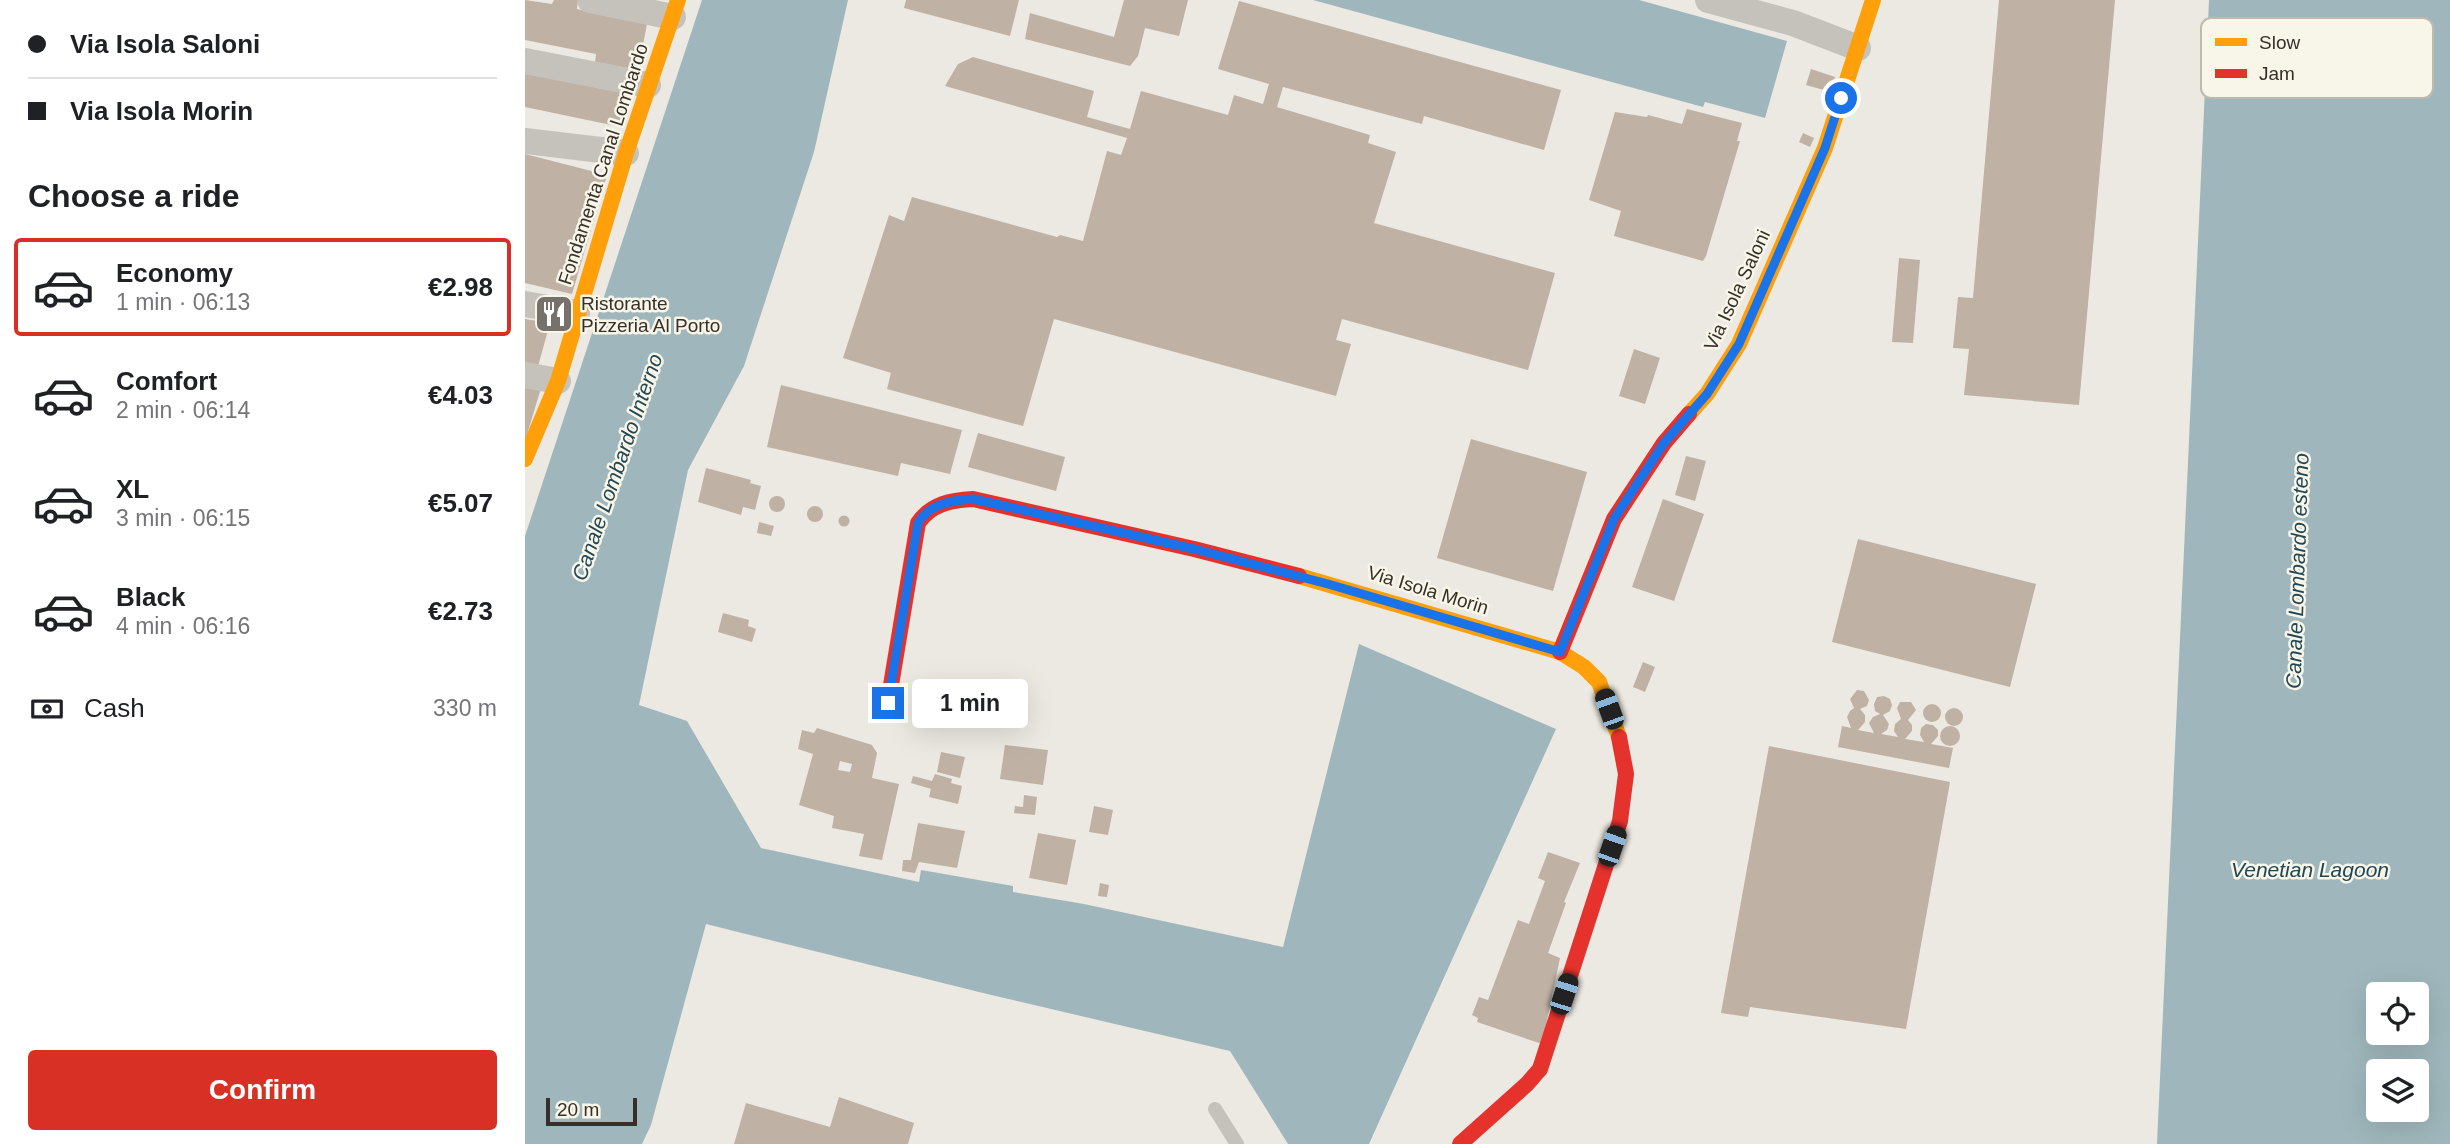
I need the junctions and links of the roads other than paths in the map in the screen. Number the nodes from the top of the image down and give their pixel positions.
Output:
1 (590, 0) edge
2 (1708, 0) edge
3 (1873, 0) edge
4 (675, 8) edge
5 (1858, 48) junction
6 (525, 61) edge
7 (648, 85) junction
8 (525, 141) edge
9 (626, 153) junction
10 (525, 304) edge
11 (577, 313) junction
12 (525, 375) edge
13 (558, 381) junction
14 (525, 459) edge
15 (1560, 652) junction
16 (888, 703) dead end
17 (1215, 1109) dead end
18 (1237, 1144) edge
19 (1460, 1144) edge

1 - 4 street
2 - 5 street
3 - 5 street, Via Isola Saloni
4 - 7 street, Fondamenta Canal Lombardo
5 - 15 street, Via Isola Saloni
6 - 7 street
7 - 9 street, Fondamenta Canal Lombardo
8 - 9 street
9 - 11 street, Fondamenta Canal Lombardo
10 - 11 street
11 - 13 street, Fondamenta Canal Lombardo
12 - 13 street
13 - 14 street, Fondamenta Canal Lombardo
15 - 16 street, Via Isola Morin
15 - 19 street, Via Isola Morin
17 - 18 lane

